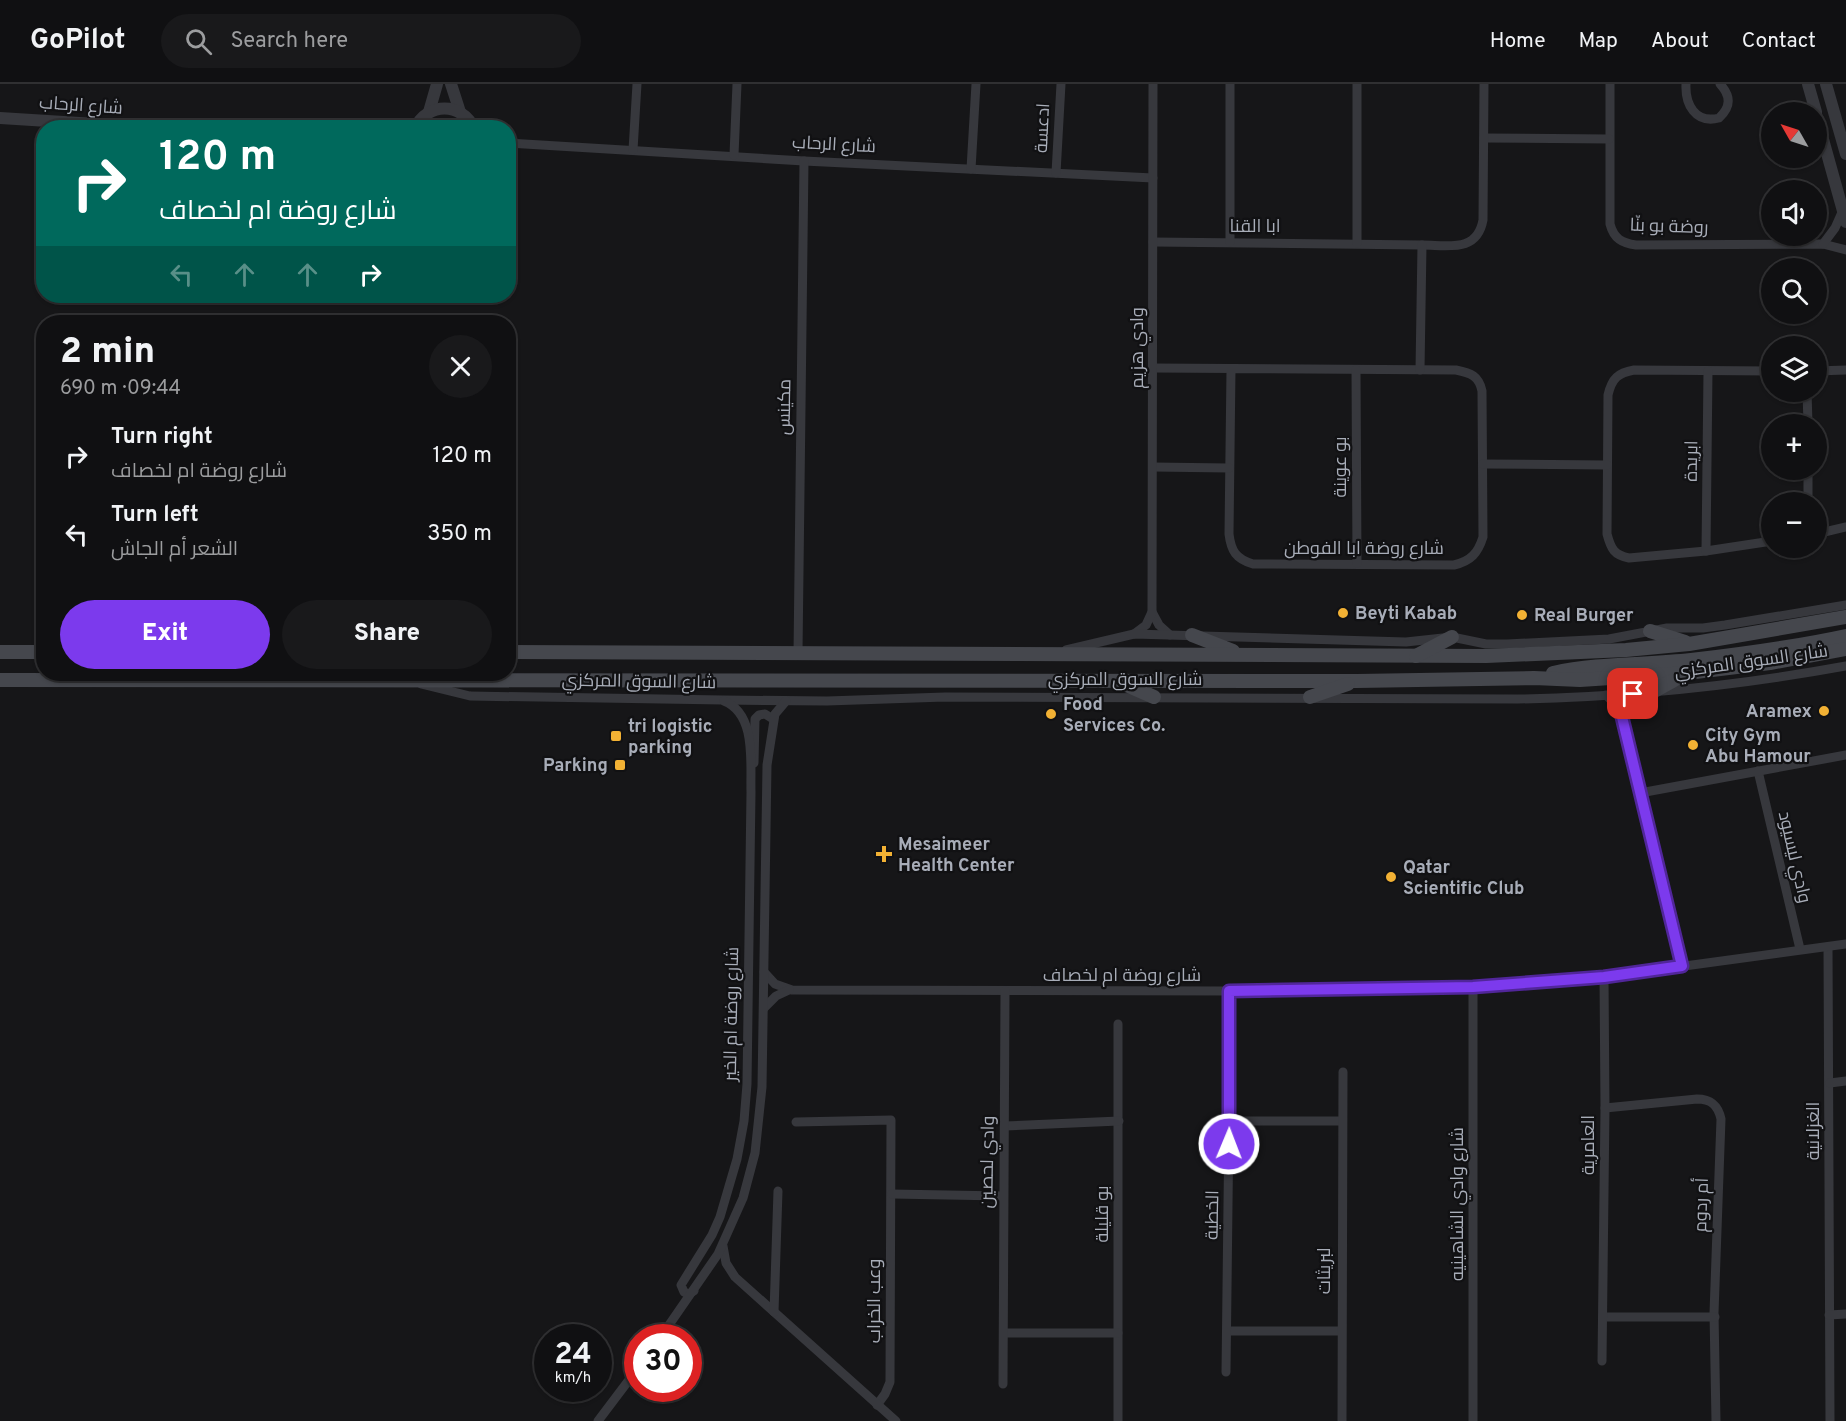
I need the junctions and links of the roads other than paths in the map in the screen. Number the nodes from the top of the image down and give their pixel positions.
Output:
1 (437, 84) edge
2 (451, 84) edge
3 (637, 84) edge
4 (737, 84) edge
5 (976, 84) edge
6 (1061, 84) edge
7 (1153, 84) edge
8 (1230, 84) edge
9 (1357, 84) edge
10 (1484, 84) edge
11 (1610, 84) edge
12 (1686, 84) edge
13 (1720, 84) edge
14 (1808, 84) edge
15 (1826, 84) edge
16 (1813, 102) edge
17 (429, 112) junction
18 (460, 112) junction
19 (0, 118) edge
20 (36, 120) edge
21 (421, 120) edge
22 (470, 120) edge
23 (1484, 138) junction
24 (1609, 138) junction
25 (516, 144) edge
26 (633, 150) junction
27 (1827, 152) edge
28 (1846, 154) edge
29 (734, 155) junction
30 (804, 160) junction
31 (971, 169) junction
32 (1056, 173) junction
33 (1153, 178) junction
34 (1843, 209) junction
35 (1846, 222) edge
36 (1827, 239) edge
37 (1154, 242) junction
38 (1230, 242) junction
39 (1357, 243) junction
40 (1761, 244) edge
41 (1422, 245) junction
42 (1827, 245) edge
43 (1846, 250) edge
44 (1153, 368) junction
45 (1230, 369) junction
46 (1356, 370) junction
47 (1420, 370) junction
48 (1846, 370) edge
49 (1708, 371) junction
50 (1761, 371) edge
51 (1827, 371) edge
52 (1483, 464) junction
53 (1607, 465) junction
54 (1153, 467) junction
55 (1229, 468) junction
56 (1846, 527) edge
57 (1827, 531) edge
58 (1761, 543) edge
59 (1706, 551) junction
60 (1357, 563) junction
61 (1846, 604) edge
62 (1152, 612) junction
63 (1846, 616) edge
64 (1650, 631) junction
65 (1134, 634) junction
66 (1170, 635) junction
67 (1192, 635) junction
68 (1846, 636) edge
69 (1452, 637) junction
70 (1689, 644) junction
71 (1846, 649) edge
72 (0, 652) edge
73 (36, 652) edge
74 (516, 652) edge
75 (798, 653) junction
76 (1053, 653) junction
77 (1241, 654) junction
78 (1414, 657) junction
79 (1846, 666) edge
80 (1687, 673) junction
81 (1534, 678) junction
82 (516, 679) edge
83 (0, 680) edge
84 (36, 680) edge
85 (1118, 680) junction
86 (412, 681) edge
87 (1357, 681) junction
88 (1654, 692) junction
89 (1633, 694) junction
90 (1606, 695) junction
91 (1154, 697) junction
92 (1310, 697) junction
93 (723, 700) junction
94 (786, 701) junction
95 (1622, 717) junction
96 (773, 719) junction
97 (1846, 755) edge
98 (1758, 771) junction
99 (751, 775) junction
100 (1640, 793) junction
101 (1846, 944) edge
102 (1828, 947) junction
103 (1800, 950) junction
104 (1682, 966) junction
105 (764, 972) junction
106 (1604, 977) junction
107 (1473, 987) junction
108 (792, 990) junction
109 (1005, 991) junction
110 (1229, 991) junction
111 (764, 1008) junction
112 (1118, 1023) dead end
113 (1343, 1072) dead end
114 (1846, 1081) edge
115 (1830, 1083) junction
116 (1605, 1108) junction
117 (1119, 1121) junction
118 (1230, 1121) junction
119 (796, 1122) dead end
120 (1342, 1122) junction
121 (1005, 1126) junction
122 (778, 1191) dead end
123 (892, 1194) junction
124 (1003, 1196) junction
125 (723, 1246) junction
126 (706, 1275) junction
127 (735, 1277) junction
128 (694, 1291) junction
129 (774, 1312) junction
130 (1846, 1314) edge
131 (1603, 1315) junction
132 (1714, 1315) junction
133 (1829, 1315) junction
134 (670, 1324) edge
135 (1227, 1331) junction
136 (1341, 1331) junction
137 (1004, 1333) junction
138 (1118, 1334) junction
139 (1602, 1361) dead end
140 (1226, 1372) dead end
141 (1003, 1384) dead end
142 (624, 1387) edge
143 (877, 1405) junction
144 (598, 1421) edge
145 (896, 1421) edge
146 (1118, 1421) edge
147 (1342, 1421) edge
148 (1473, 1421) edge
149 (1716, 1421) edge
150 (1830, 1421) edge

1 - 17 street
2 - 18 street
3 - 26 street
4 - 29 street
5 - 31 street
6 - 32 street, ادعسة
7 - 33 street, وادي هزيم
8 - 38 street
9 - 39 street
10 - 23 street
11 - 24 street, روضة بو بنّا
12 - 13 street
14 - 16 street
15 - 28 street
17 - 18 street
17 - 21 street
18 - 22 street
19 - 20 street, شارع الرحاب
23 - 24 street
23 - 41 street, ابا القنا
24 - 40 street, روضة بو بنّا
25 - 26 street, شارع الرحاب
26 - 29 street, شارع الرحاب
27 - 34 street
29 - 30 street, شارع الرحاب
30 - 31 street, شارع الرحاب
30 - 75 street, مكينس
31 - 32 street, شارع الرحاب
32 - 33 street, شارع الرحاب
33 - 37 street, وادي هزيم
34 - 35 street
34 - 36 street
37 - 38 street, ابا القنا
37 - 44 street, وادي هزيم
38 - 39 street, ابا القنا
39 - 41 street, ابا القنا
41 - 47 street
42 - 43 street, روضة بو بنّا
44 - 45 street, شارع روضة ابا الفوطن
44 - 54 street, وادي هزيم
45 - 46 street, شارع روضة ابا الفوطن
45 - 55 street, شارع روضة ابا الفوطن
46 - 47 street, شارع روضة ابا الفوطن
46 - 60 street, بو عوينة
47 - 52 street, شارع روضة ابا الفوطن
48 - 51 street
49 - 50 street
49 - 53 street
49 - 59 street, ابريدة
52 - 53 street
52 - 60 street, شارع روضة ابا الفوطن
53 - 59 street
54 - 55 street
54 - 62 street, وادي هزيم
55 - 60 street, شارع روضة ابا الفوطن
56 - 57 street
58 - 59 street
61 - 64 street, شارع السوق المركزي
62 - 65 street
62 - 66 street
63 - 70 main road, شارع السوق المركزي
64 - 69 street, شارع السوق المركزي
64 - 70 main road
65 - 66 street, شارع السوق المركزي
65 - 76 street, شارع السوق المركزي
66 - 67 street, شارع السوق المركزي
67 - 69 street, شارع السوق المركزي
67 - 77 main road
68 - 81 main road
69 - 78 main road
70 - 78 main road, شارع السوق المركزي
71 - 80 main road, شارع السوق المركزي
72 - 73 main road
74 - 75 main road, شارع السوق المركزي
75 - 76 main road, شارع السوق المركزي
76 - 77 main road, شارع السوق المركزي
77 - 78 main road, شارع السوق المركزي
79 - 88 street, شارع السوق المركزي
80 - 81 main road, شارع السوق المركزي
80 - 88 main road
81 - 87 main road, شارع السوق المركزي
82 - 85 main road, شارع السوق المركزي
83 - 84 main road, شارع السوق المركزي
85 - 87 main road, شارع السوق المركزي
85 - 91 main road
86 - 93 street, شارع السوق المركزي
87 - 92 main road
88 - 89 street, شارع السوق المركزي
89 - 90 street, شارع السوق المركزي
89 - 95 street
90 - 92 street, شارع السوق المركزي
90 - 95 street
91 - 92 street, شارع السوق المركزي
91 - 94 street, شارع السوق المركزي
93 - 94 street, شارع السوق المركزي
93 - 99 street, شارع روضة ام الخير
94 - 96 street, شارع روضة ام الخير
95 - 100 street
96 - 99 street
96 - 105 street, شارع روضة ام الخير
97 - 98 street
98 - 100 street
98 - 103 street, وادي ليسيود
99 - 128 street, شارع روضة ام الخير
100 - 104 street
101 - 102 street, شارع روضة ام لخصاف
102 - 103 street, شارع روضة ام لخصاف
102 - 115 street, الغزلانية
103 - 104 street, شارع روضة ام لخصاف
104 - 106 street, شارع روضة ام لخصاف
105 - 108 street
105 - 111 street, شارع روضة ام الخير
106 - 107 street, شارع روضة ام لخصاف
106 - 116 street, العامرية
107 - 110 street, شارع روضة ام لخصاف
107 - 148 street, شارع وادي الشاهينيه
108 - 109 street, شارع روضة ام لخصاف
108 - 111 street
109 - 110 street, شارع روضة ام لخصاف
109 - 121 street, وادي لحصين
110 - 118 street, الخطية
111 - 125 street, شارع روضة ام الخير
112 - 117 street, بو قليلة
113 - 120 street, لبريثات
114 - 115 street
115 - 133 street, الغزلانية
116 - 131 street, العامرية
116 - 132 street, أم ردوم
117 - 121 street
117 - 138 street, بو قليلة
118 - 120 street
118 - 135 street, الخطية
119 - 123 street, وعب الخراب
120 - 136 street, لبريثات
121 - 124 street, وادي لحصين
122 - 129 street
123 - 124 street
123 - 143 street, وعب الخراب
124 - 137 street, وادي لحصين
125 - 126 street, شارع روضة ام الخير
125 - 127 street
126 - 127 street
126 - 128 street, شارع روضة ام الخير
127 - 129 street
128 - 134 street
129 - 143 street
130 - 133 street
131 - 132 street
131 - 139 street, العامرية
132 - 149 street, أم ردوم
133 - 150 street, الغزلانية
135 - 136 street
135 - 140 street, الخطية
136 - 147 street, لبريثات
137 - 138 street
137 - 141 street, وادي لحصين
138 - 146 street, بو قليلة
142 - 144 street
143 - 145 street

